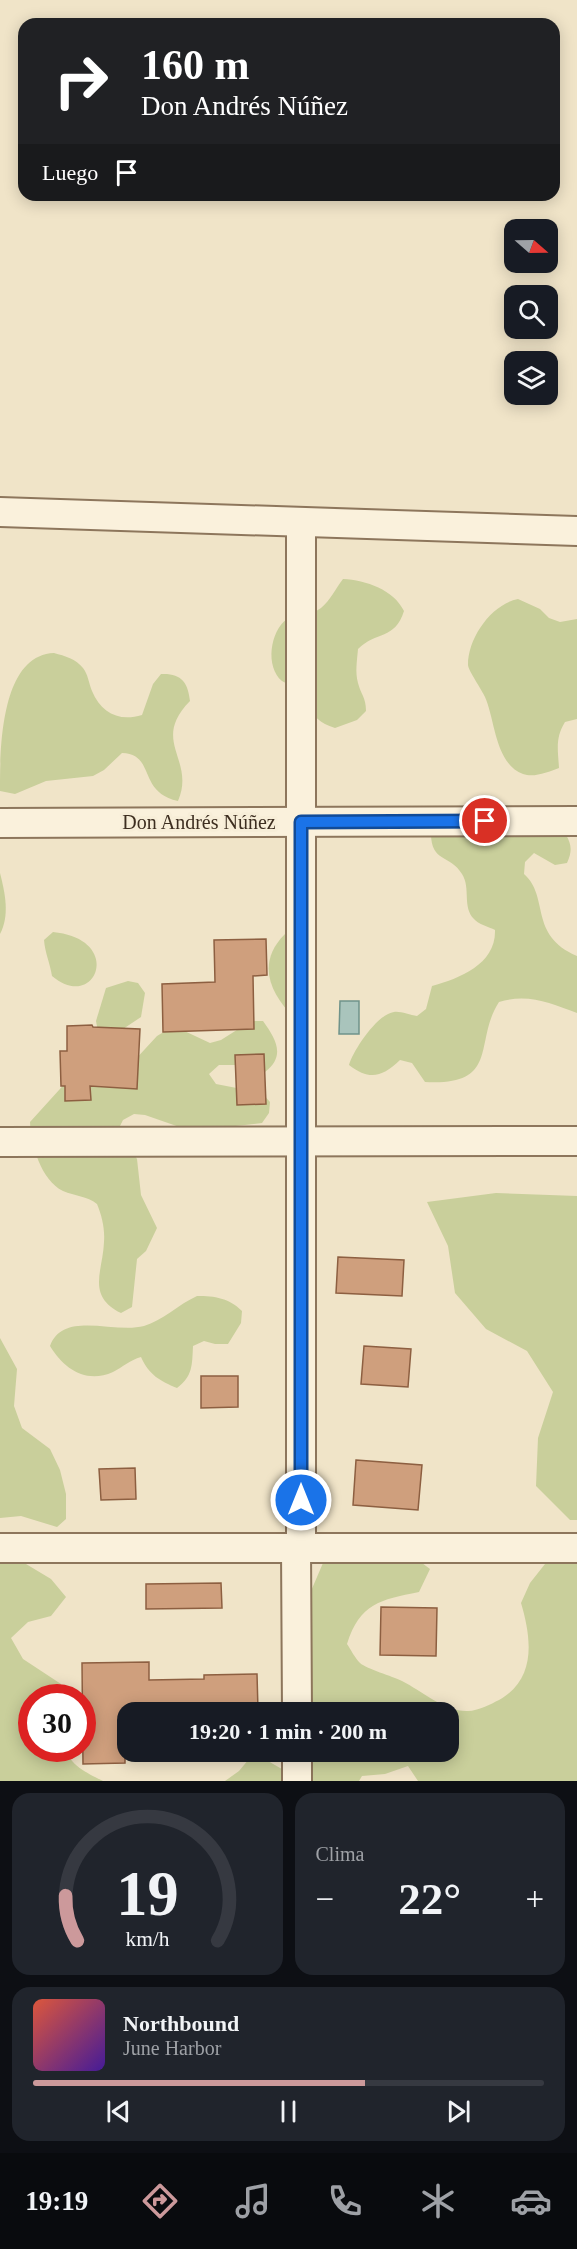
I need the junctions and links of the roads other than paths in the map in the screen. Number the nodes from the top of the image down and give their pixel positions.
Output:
1 (0, 512) edge
2 (301, 522) junction
3 (577, 531) edge
4 (577, 821) edge
5 (301, 822) junction
6 (0, 823) edge
7 (577, 1141) edge
8 (301, 1142) junction
9 (0, 1143) edge
10 (0, 1548) edge
11 (298, 1548) junction
12 (577, 1548) edge
13 (297, 1702) edge
14 (297, 1762) edge
15 (297, 1781) edge

1 - 2 street
2 - 3 street
2 - 5 street
4 - 5 street, Don Andrés Núñez
5 - 6 street, Don Andrés Núñez
5 - 8 street
7 - 8 street
8 - 9 street
8 - 11 street
10 - 11 street
11 - 12 street
11 - 13 street
14 - 15 street

